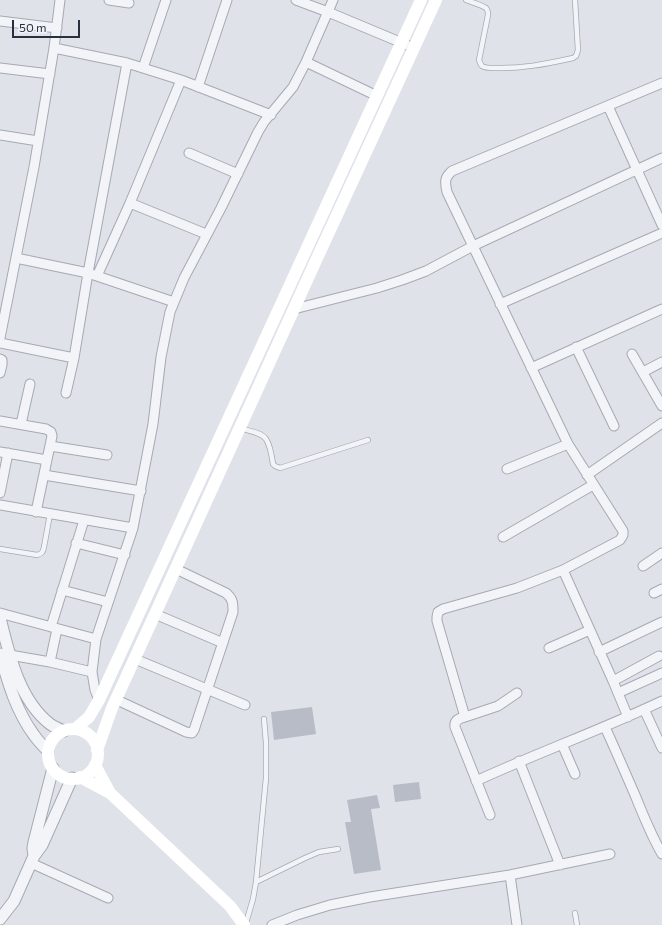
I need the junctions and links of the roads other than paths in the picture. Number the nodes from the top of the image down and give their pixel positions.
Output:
1 (60, 0) edge
2 (109, 0) edge
3 (166, 0) edge
4 (227, 0) edge
5 (296, 0) edge
6 (333, 0) edge
7 (421, 0) edge
8 (436, 0) edge
9 (466, 0) edge
10 (575, 0) edge
11 (129, 3) dead end
12 (328, 12) junction
13 (0, 21) edge
14 (57, 28) junction
15 (402, 42) junction
16 (54, 48) junction
17 (414, 48) junction
18 (306, 62) junction
19 (127, 63) junction
20 (0, 68) edge
21 (143, 68) junction
22 (50, 74) junction
23 (181, 80) junction
24 (662, 83) edge
25 (198, 87) junction
26 (377, 96) junction
27 (608, 106) junction
28 (271, 115) junction
29 (0, 135) edge
30 (38, 141) junction
31 (189, 153) dead end
32 (662, 158) edge
33 (344, 167) junction
34 (636, 169) junction
35 (356, 173) junction
36 (238, 174) junction
37 (130, 203) junction
38 (662, 225) edge
39 (662, 233) edge
40 (206, 234) junction
41 (473, 246) junction
42 (16, 258) junction
43 (92, 275) junction
44 (4, 300) edge
45 (174, 302) junction
46 (500, 304) junction
47 (294, 309) junction
48 (662, 309) edge
49 (274, 318) junction
50 (287, 324) junction
51 (0, 338) edge
52 (0, 343) edge
53 (576, 347) junction
54 (632, 354) dead end
55 (74, 358) junction
56 (0, 359) edge
57 (662, 362) edge
58 (531, 368) junction
59 (643, 372) junction
60 (0, 373) edge
61 (30, 384) dead end
62 (66, 392) dead end
63 (662, 406) edge
64 (0, 421) edge
65 (662, 423) edge
66 (21, 424) junction
67 (614, 426) dead end
68 (240, 428) junction
69 (368, 440) dead end
70 (568, 444) junction
71 (50, 446) junction
72 (4, 453) edge
73 (107, 454) dead end
74 (47, 460) junction
75 (507, 469) dead end
76 (44, 475) junction
77 (587, 475) junction
78 (593, 485) junction
79 (141, 491) junction
80 (0, 493) edge
81 (0, 506) edge
82 (36, 512) junction
83 (50, 514) junction
84 (84, 520) junction
85 (133, 528) junction
86 (503, 537) dead end
87 (76, 543) junction
88 (0, 549) edge
89 (662, 553) edge
90 (125, 555) junction
91 (643, 566) dead end
92 (176, 569) junction
93 (563, 570) junction
94 (62, 590) junction
95 (108, 602) junction
96 (0, 613) edge
97 (155, 614) junction
98 (0, 618) edge
99 (662, 622) edge
100 (54, 628) junction
101 (590, 630) junction
102 (96, 639) junction
103 (223, 643) junction
104 (549, 648) dead end
105 (600, 652) junction
106 (5, 654) edge
107 (659, 656) dead end
108 (135, 659) junction
109 (50, 662) junction
110 (92, 672) junction
111 (662, 673) edge
112 (613, 681) junction
113 (208, 690) junction
114 (517, 693) dead end
115 (618, 693) junction
116 (99, 700) junction
117 (117, 700) junction
118 (662, 701) edge
119 (245, 705) dead end
120 (644, 709) junction
121 (465, 716) junction
122 (628, 717) junction
123 (264, 719) dead end
124 (605, 727) junction
125 (69, 730) junction
126 (562, 744) junction
127 (662, 748) edge
128 (97, 750) junction
129 (48, 751) junction
130 (519, 761) junction
131 (95, 765) junction
132 (53, 768) junction
133 (575, 774) dead end
134 (76, 778) junction
135 (476, 781) junction
136 (110, 793) junction
137 (490, 815) dead end
138 (338, 849) dead end
139 (610, 854) dead end
140 (662, 854) edge
141 (32, 859) junction
142 (560, 865) junction
143 (510, 876) junction
144 (256, 882) junction
145 (108, 898) dead end
146 (575, 913) dead end
147 (0, 919) edge
148 (245, 925) edge
149 (272, 925) edge
150 (517, 925) edge
151 (577, 925) edge

1 - 14 street
2 - 11 street
3 - 21 street
4 - 25 street
5 - 12 street
6 - 12 street
7 - 15 main road
8 - 17 main road
9 - 10 lane
12 - 15 street
12 - 18 street
13 - 14 street
14 - 16 street
15 - 17 street
15 - 26 main road
16 - 19 street
16 - 22 street
17 - 35 main road
18 - 26 street
18 - 28 street
19 - 21 street
19 - 43 street
20 - 22 street
21 - 23 street
22 - 30 street
23 - 25 street
23 - 37 street
24 - 27 street
25 - 28 street
26 - 33 main road
27 - 34 street
27 - 41 street
28 - 36 street
29 - 30 street
30 - 42 street
31 - 36 street
32 - 34 street
33 - 35 main road
33 - 49 main road
34 - 38 street
34 - 41 street
35 - 47 main road
36 - 40 street
37 - 40 street
37 - 43 street
39 - 46 street
40 - 45 street
41 - 46 street
41 - 47 street
42 - 43 street
42 - 44 street
43 - 45 street
43 - 55 street
44 - 51 street
45 - 79 street
46 - 58 street
47 - 50 main road
48 - 53 street
49 - 50 main road
49 - 116 main road
50 - 68 main road
52 - 55 street
53 - 58 street
53 - 67 street
54 - 59 street
55 - 62 street
56 - 60 street
57 - 59 street
58 - 70 street
59 - 63 street
61 - 66 street
64 - 66 street
65 - 77 street
66 - 71 street
68 - 69 lane
68 - 92 main road
70 - 75 street
70 - 77 street
71 - 73 street
71 - 74 street
72 - 74 street
72 - 80 street
74 - 76 street
76 - 79 street
76 - 82 street
77 - 78 street
78 - 86 street
78 - 93 street
79 - 85 street
81 - 82 street
82 - 83 street
83 - 84 street
83 - 88 lane
84 - 85 street
84 - 87 street
85 - 90 street
87 - 90 street
87 - 94 street
89 - 91 street
90 - 95 street
92 - 97 main road
92 - 103 street
93 - 101 street
93 - 121 street
94 - 95 street
94 - 100 street
95 - 102 street
96 - 100 street
97 - 103 street
97 - 108 main road
98 - 106 street
99 - 105 street
100 - 102 street
100 - 109 street
101 - 104 street
101 - 105 street
102 - 110 street
103 - 113 street
105 - 112 street
106 - 109 street
106 - 125 street
106 - 129 street
107 - 112 street
108 - 113 street
108 - 117 main road
109 - 110 street
110 - 116 street
111 - 115 street
112 - 115 street
113 - 117 street
113 - 119 street
114 - 121 street
115 - 122 street
116 - 125 main road
117 - 128 main road
118 - 120 street
120 - 122 street
120 - 127 street
121 - 135 street
122 - 124 street
123 - 144 lane
124 - 126 street
124 - 140 street
125 - 128 main road
125 - 129 main road
126 - 130 street
126 - 133 street
128 - 131 main road
129 - 132 main road
130 - 135 street
130 - 142 street
131 - 134 main road
131 - 136 main road
132 - 134 main road
132 - 141 street
134 - 136 main road
134 - 141 street
135 - 137 street
136 - 148 main road
138 - 144 lane
139 - 142 street
141 - 145 street
141 - 147 street
142 - 143 street
143 - 149 street
143 - 150 street
144 - 148 lane
146 - 151 lane

